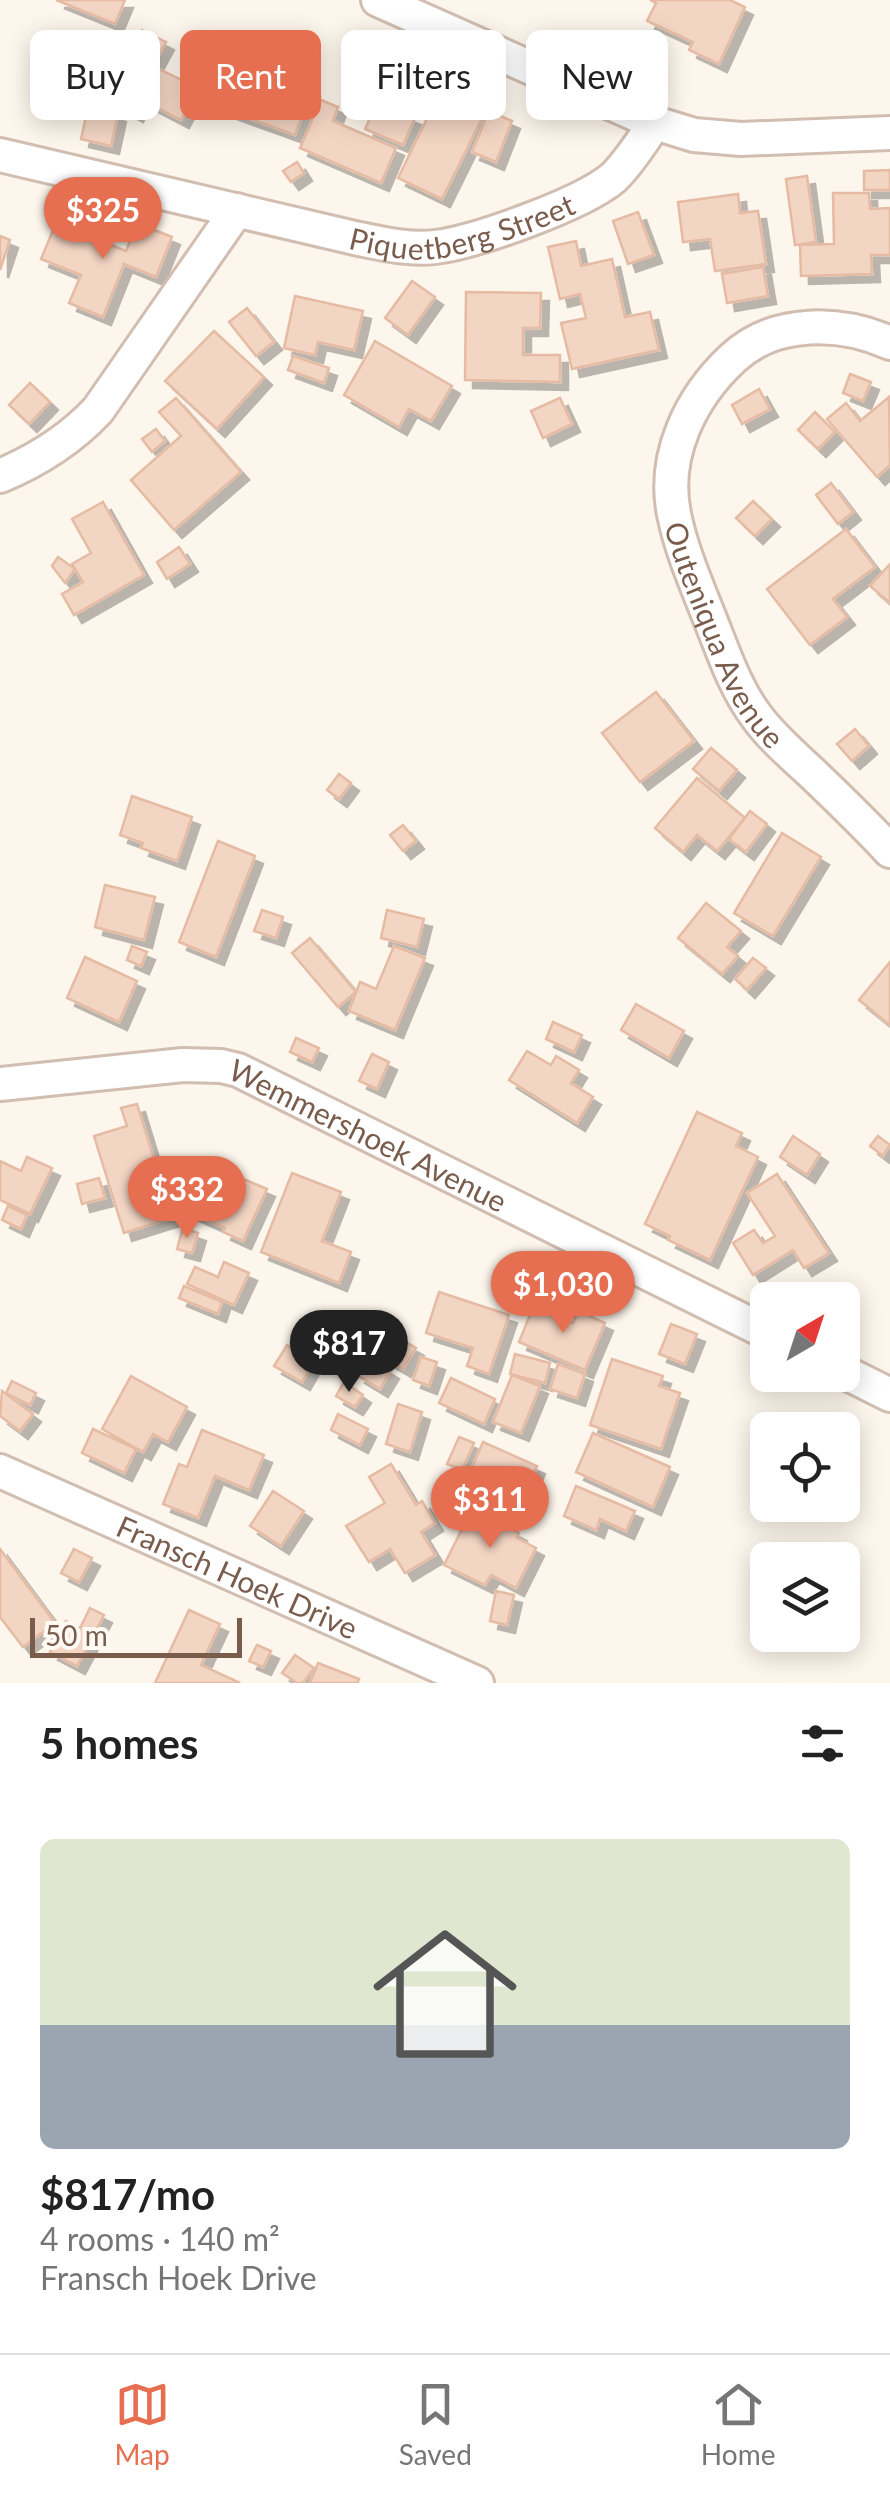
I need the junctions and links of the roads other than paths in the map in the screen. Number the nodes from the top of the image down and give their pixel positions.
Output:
1 (378, 0) edge
2 (656, 123) junction
3 (890, 133) edge
4 (0, 155) edge
5 (238, 210) junction
6 (890, 343) edge
7 (0, 476) edge
8 (890, 851) edge
9 (0, 1084) edge
10 (750, 1324) edge
11 (860, 1380) edge
12 (890, 1394) edge
13 (0, 1472) edge
14 (477, 1683) edge

1 - 2 street
2 - 3 street
2 - 5 street, Piquetberg Street
4 - 5 street, Piquetberg Street
5 - 7 street
6 - 8 street, Outeniqua Avenue
9 - 10 street, Wemmershoek Avenue
11 - 12 street
13 - 14 street, Fransch Hoek Drive

